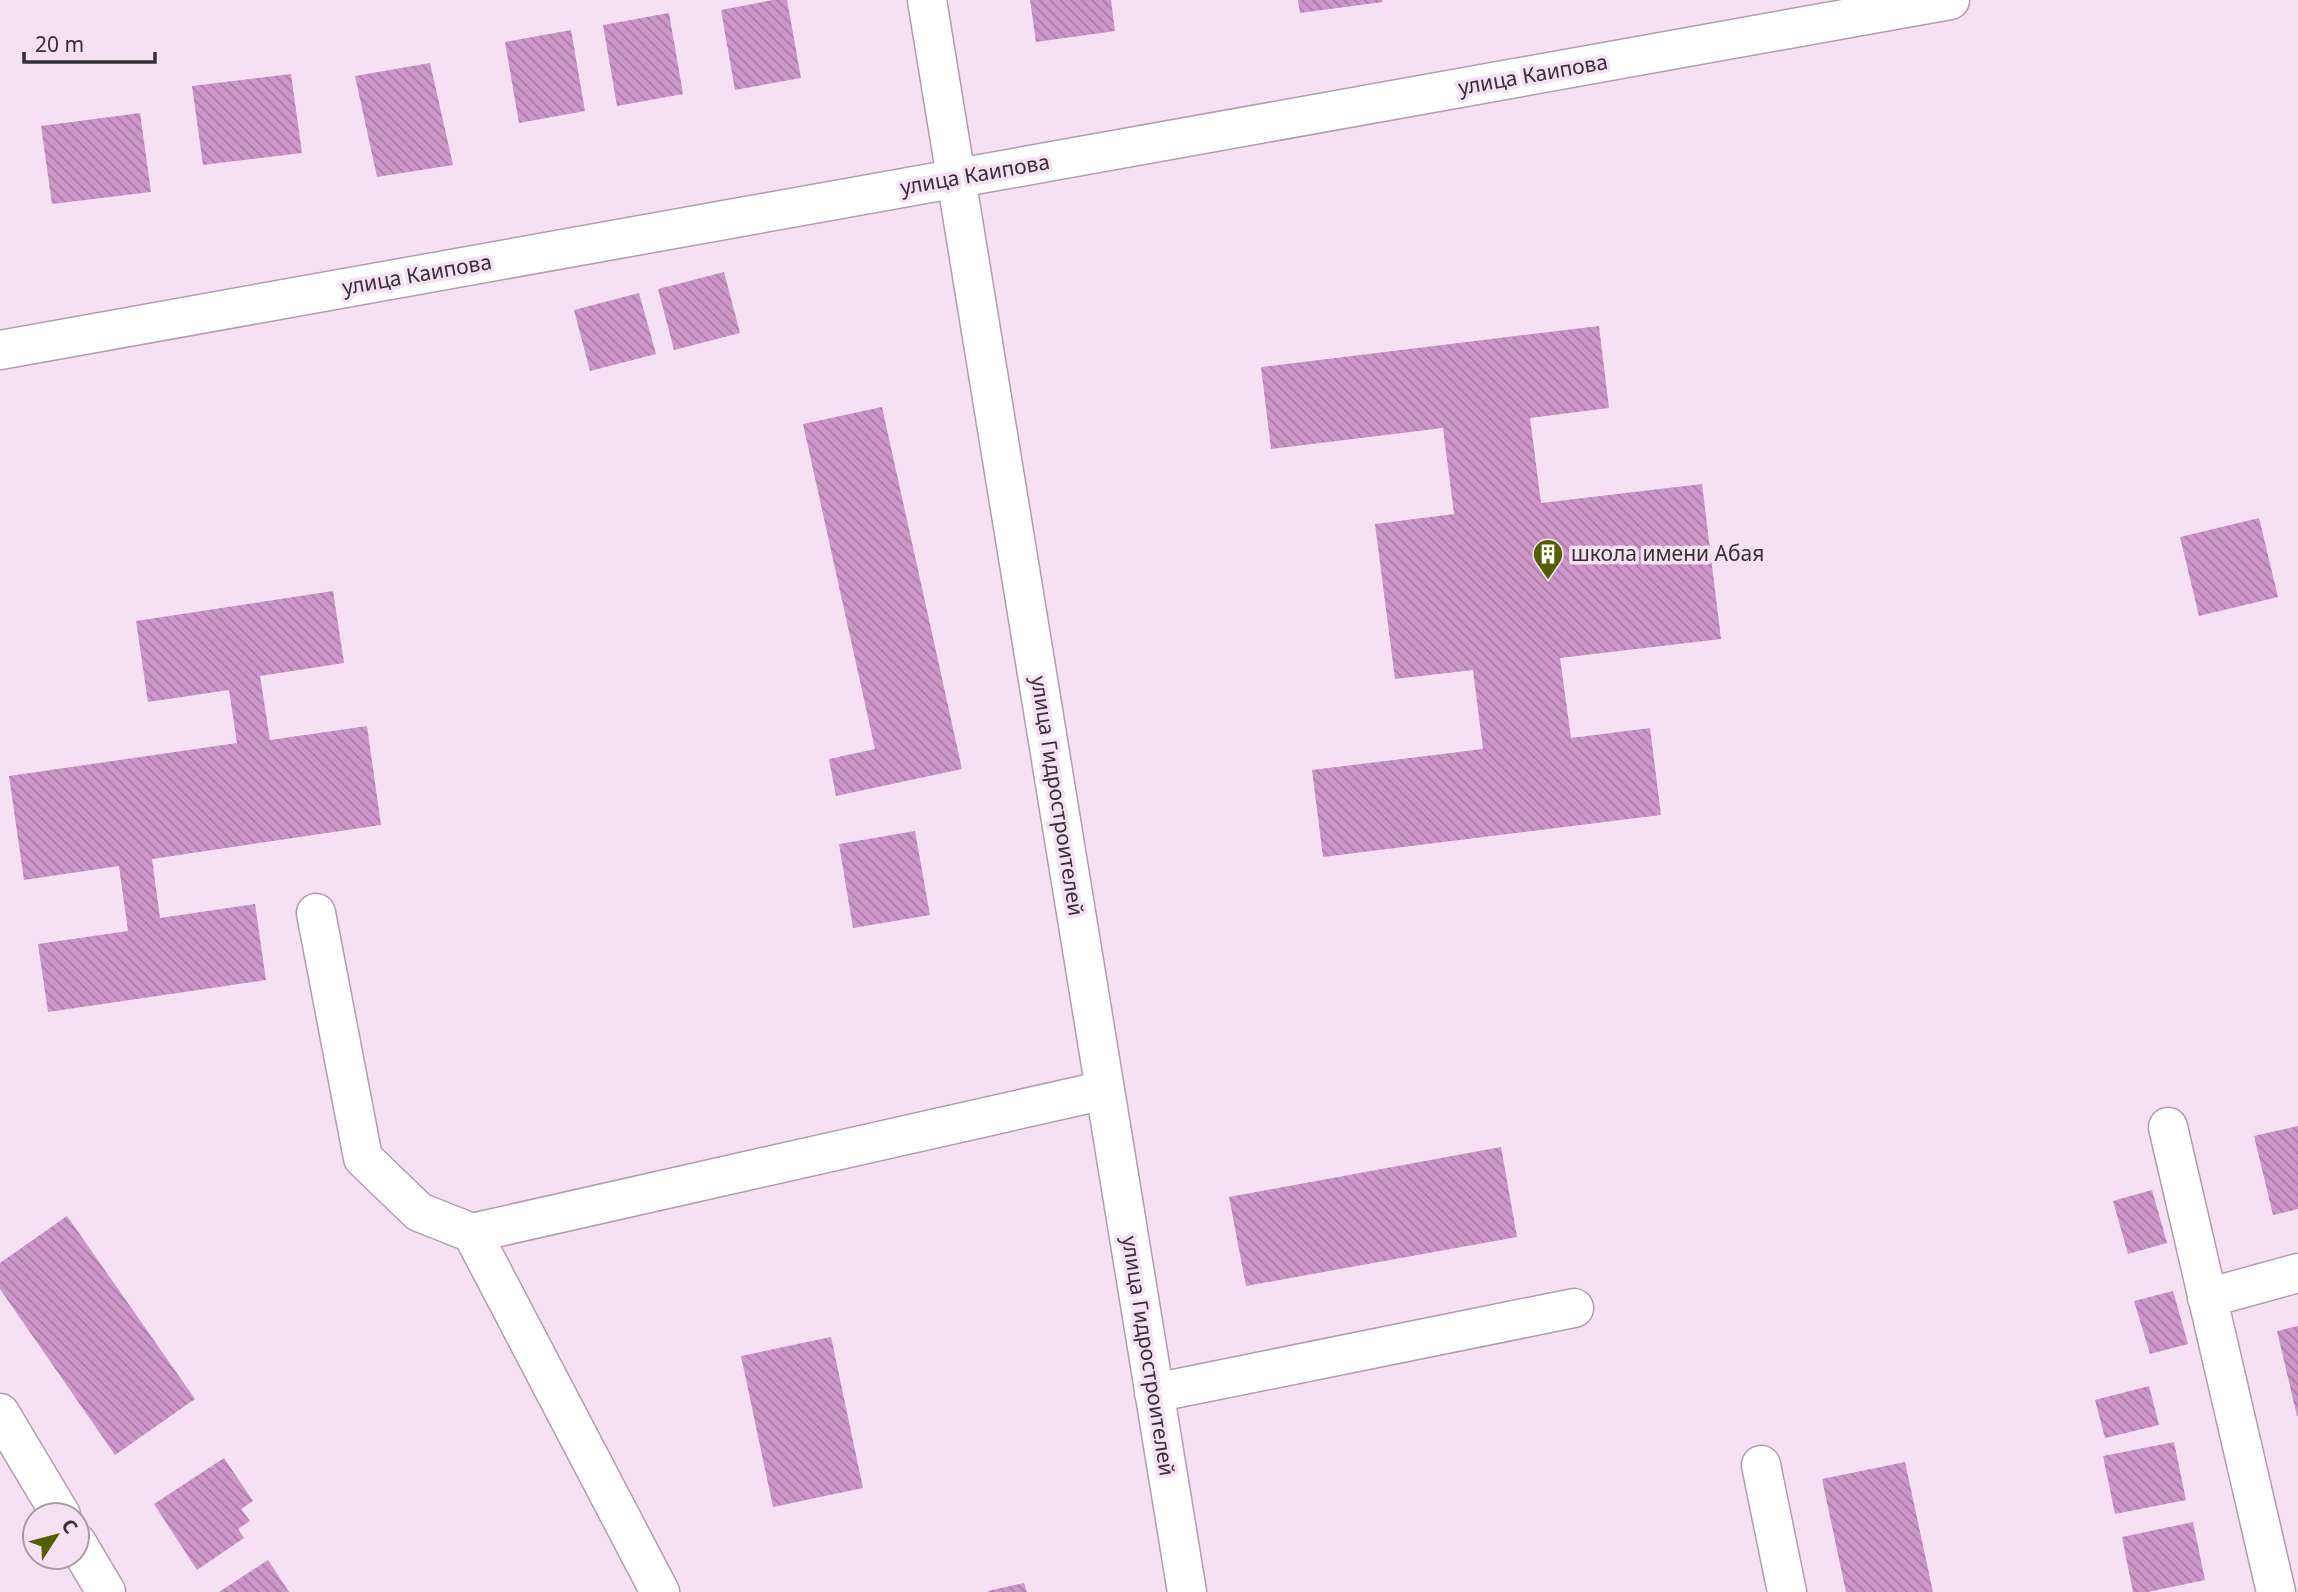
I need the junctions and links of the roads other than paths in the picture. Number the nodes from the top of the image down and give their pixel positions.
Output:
1 (927, 0) edge
2 (1950, 0) edge
3 (955, 178) junction
4 (0, 350) edge
5 (316, 913) dead end
6 (1105, 1090) junction
7 (2168, 1127) dead end
8 (472, 1233) junction
9 (2298, 1273) edge
10 (2207, 1298) junction
11 (1574, 1308) dead end
12 (1154, 1393) junction
13 (0, 1413) edge
14 (1761, 1465) dead end
15 (53, 1501) edge
16 (91, 1567) edge
17 (106, 1592) edge
18 (660, 1592) edge
19 (1187, 1592) edge
20 (1787, 1592) edge
21 (2276, 1592) edge

1 - 3 street, улица Гидростроителей
2 - 3 street, улица Каипова
3 - 4 street, улица Каипова
3 - 6 street, улица Гидростроителей
5 - 8 street
6 - 8 street
6 - 12 street, улица Гидростроителей
7 - 10 street
8 - 18 street
9 - 10 street
10 - 21 street
11 - 12 street
12 - 19 street, улица Гидростроителей
13 - 15 street
14 - 20 street
16 - 17 street

